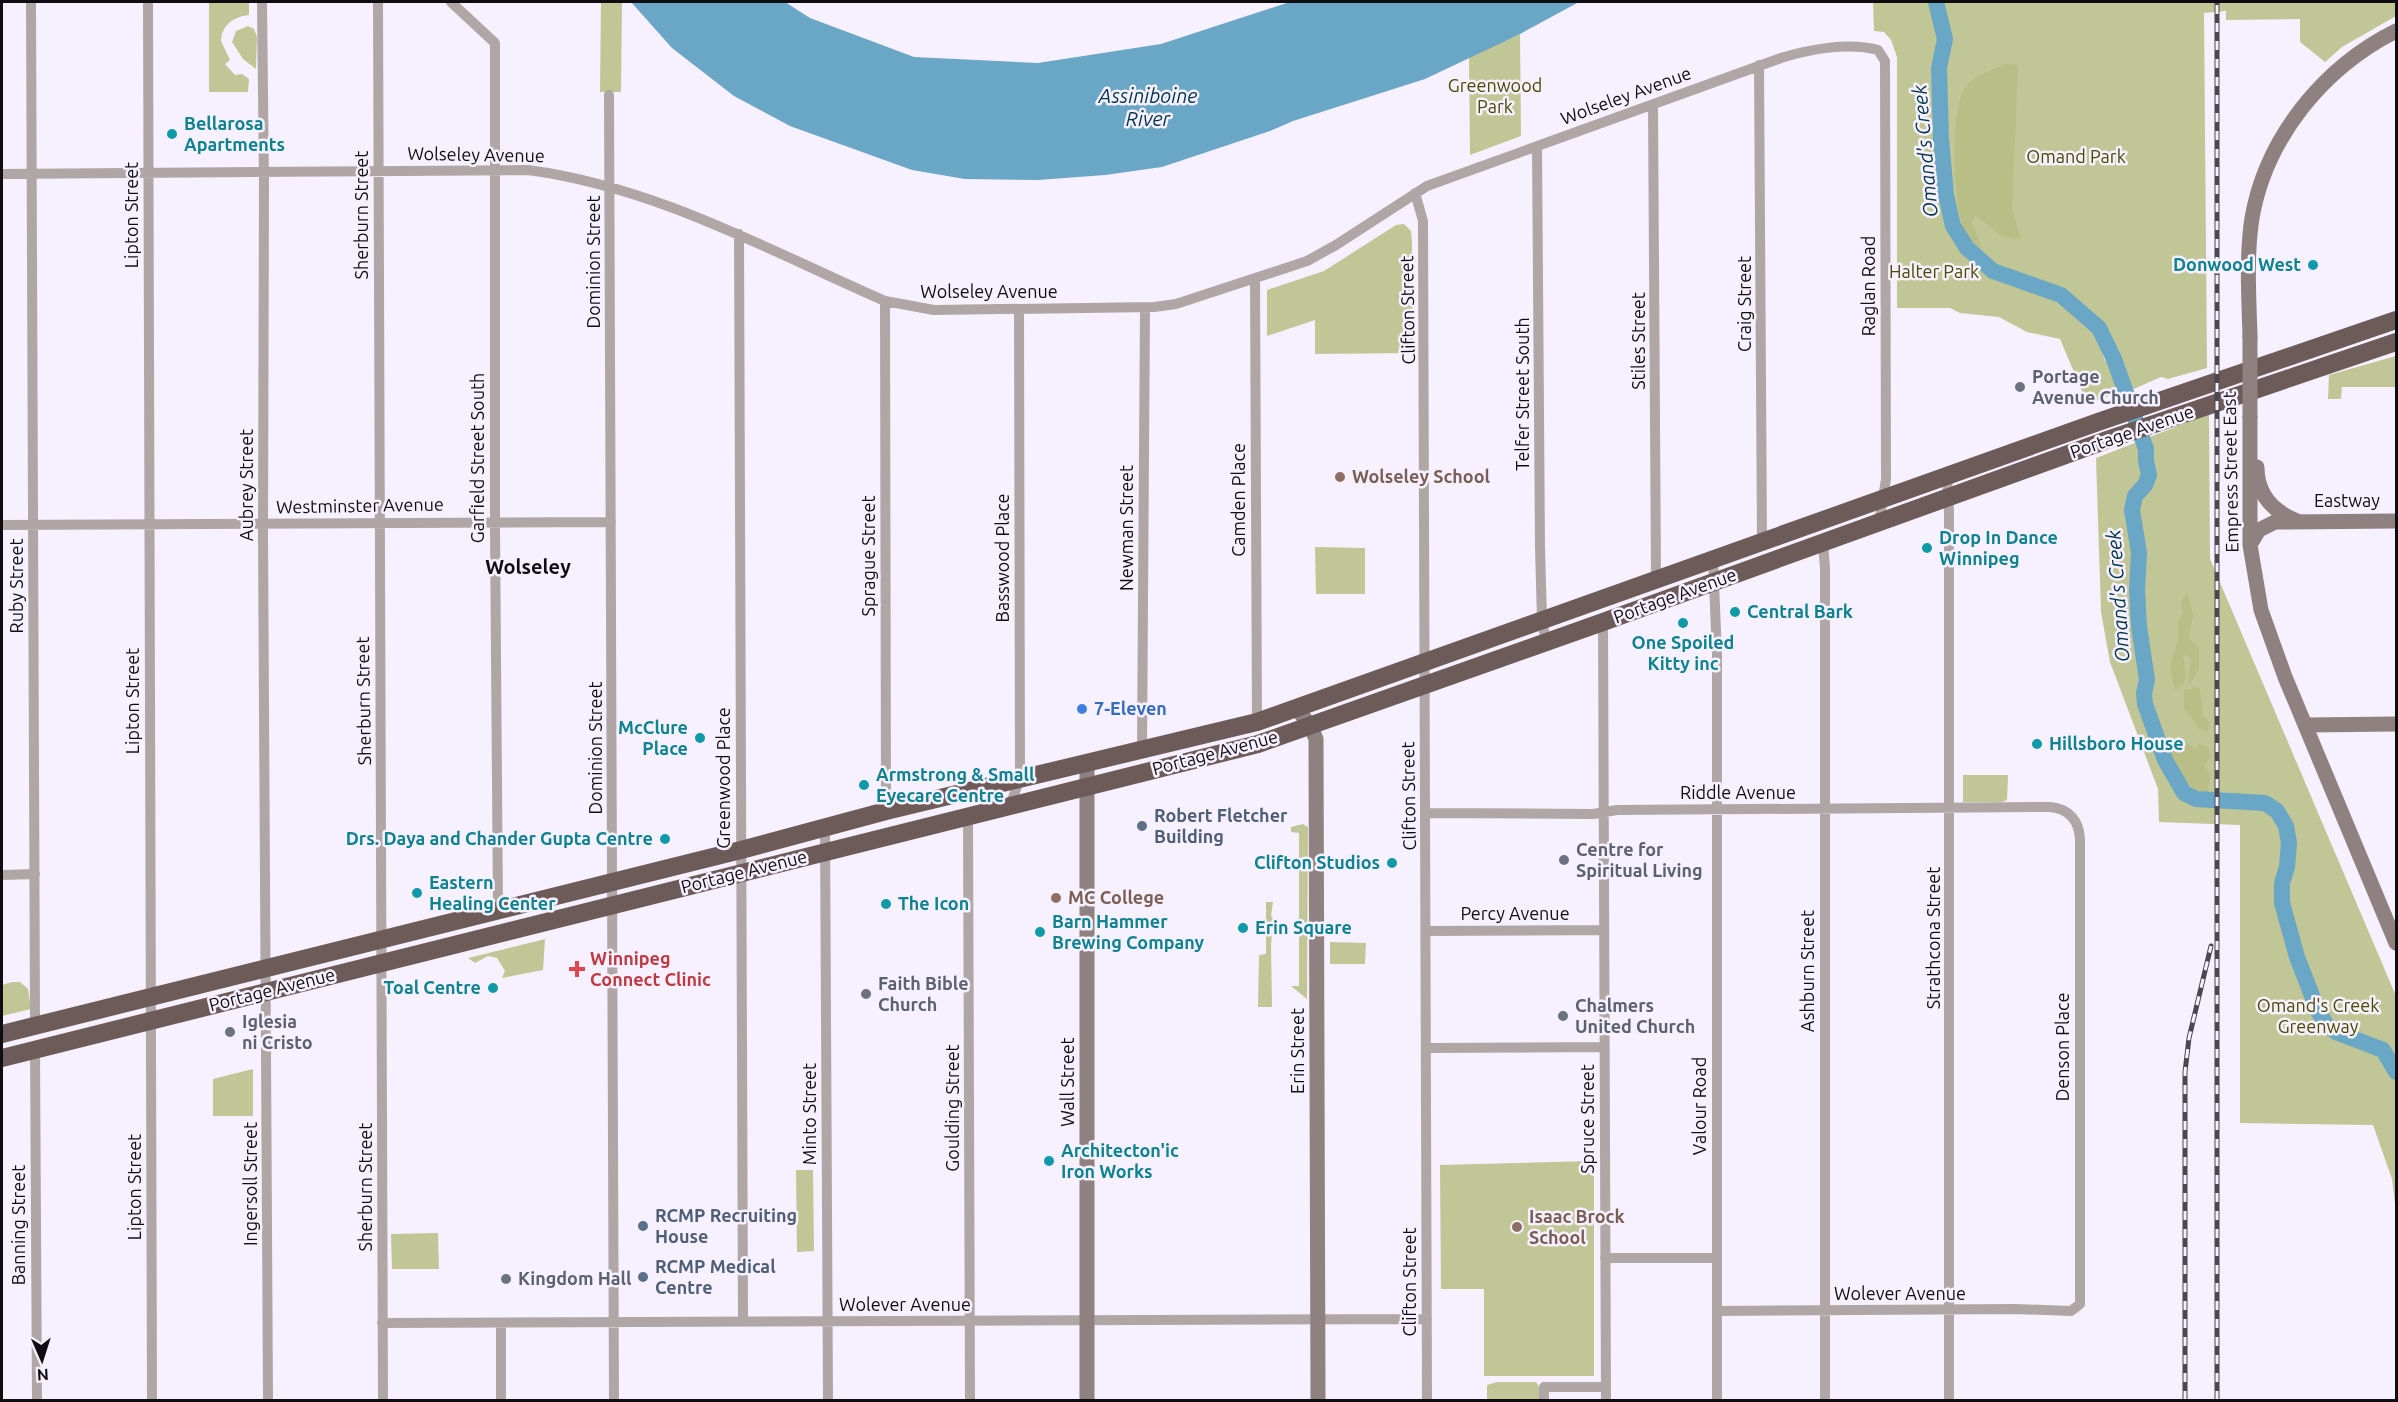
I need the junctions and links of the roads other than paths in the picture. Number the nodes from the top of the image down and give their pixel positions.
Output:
1 (31, 2) edge
2 (148, 2) edge
3 (262, 2) edge
4 (378, 2) edge
5 (451, 2) edge
6 (2397, 31) edge
7 (2397, 42) edge
8 (1878, 50) joint
9 (1760, 65) junction
10 (609, 95) dead end
11 (1653, 104) junction
12 (1537, 146) junction
13 (495, 170) junction
14 (264, 171) junction
15 (378, 171) junction
16 (148, 172) junction
17 (33, 173) junction
18 (2, 174) edge
19 (610, 188) junction
20 (1415, 193) junction
21 (739, 234) junction
22 (1255, 278) junction
23 (885, 301) junction
24 (1145, 308) junction
25 (1019, 309) junction
26 (2397, 320) edge
27 (2254, 336) junction
28 (2397, 342) edge
29 (2254, 416) junction
30 (1947, 476) junction
31 (1948, 498) junction
32 (1883, 499) junction
33 (495, 521) junction
34 (2297, 521) junction
35 (2397, 521) edge
36 (611, 522) junction
37 (379, 523) junction
38 (1879, 523) junction
39 (149, 524) junction
40 (263, 524) junction
41 (2, 525) edge
42 (34, 525) junction
43 (1762, 542) junction
44 (1823, 543) junction
45 (2250, 545) junction
46 (1713, 559) junction
47 (1656, 579) junction
48 (1715, 581) junction
49 (1542, 620) junction
50 (1603, 622) junction
51 (1546, 642) junction
52 (1425, 662) junction
53 (1425, 684) junction
54 (1296, 708) junction
55 (1257, 722) junction
56 (2397, 724) edge
57 (1310, 725) junction
58 (2306, 725) junction
59 (1142, 749) junction
60 (1087, 763) junction
61 (1020, 778) junction
62 (1087, 786) junction
63 (1010, 806) junction
64 (2050, 807) joint
65 (1951, 808) junction
66 (1824, 809) junction
67 (1716, 810) junction
68 (886, 811) junction
69 (1605, 812) junction
70 (1426, 813) junction
71 (968, 816) junction
72 (825, 828) junction
73 (741, 850) junction
74 (825, 851) junction
75 (741, 873) junction
76 (35, 874) junction
77 (2, 875) edge
78 (613, 882) junction
79 (612, 905) junction
80 (498, 909) junction
81 (1604, 930) junction
82 (1426, 931) junction
83 (382, 938) junction
84 (2397, 943) edge
85 (382, 962) junction
86 (266, 968) junction
87 (267, 992) junction
88 (151, 997) junction
89 (151, 1020) junction
90 (35, 1026) junction
91 (2, 1034) edge
92 (1604, 1047) junction
93 (1427, 1048) junction
94 (35, 1050) junction
95 (2, 1059) edge
96 (1605, 1258) junction
97 (1717, 1258) junction
98 (2080, 1304) joint
99 (1949, 1310) junction
100 (1717, 1311) junction
101 (1825, 1311) junction
102 (1318, 1319) junction
103 (1427, 1319) junction
104 (1087, 1320) junction
105 (970, 1321) junction
106 (743, 1322) junction
107 (828, 1322) junction
108 (382, 1323) junction
109 (501, 1323) junction
110 (614, 1323) junction
111 (1606, 1387) junction
112 (37, 1401) edge
113 (152, 1401) edge
114 (268, 1401) edge
115 (383, 1401) edge
116 (501, 1401) edge
117 (614, 1401) edge
118 (828, 1401) edge
119 (970, 1401) edge
120 (1087, 1401) edge
121 (1318, 1401) edge
122 (1427, 1401) edge
123 (1544, 1401) edge
124 (1606, 1401) edge
125 (1717, 1401) edge
126 (1825, 1401) edge
127 (1949, 1401) edge

1 - 17 street, Ruby Street
2 - 16 street, Lipton Street
3 - 14 street, Aubrey Street
4 - 15 street, Sherburn Street
5 - 13 street, Garfield Street South
6 - 27 main road, Empress Street East
7 - 27 main road, Empress Street East
8 - 9 street, Wolseley Avenue
8 - 32 street, Raglan Road
9 - 11 street, Wolseley Avenue
9 - 43 street, Craig Street
10 - 19 street, Dominion Street
11 - 12 street, Wolseley Avenue
11 - 47 street, Stiles Street
12 - 20 street, Wolseley Avenue
12 - 49 street, Telfer Street South
13 - 15 street, Wolseley Avenue
13 - 19 street, Wolseley Avenue
13 - 33 street, Garfield Street South
14 - 15 street, Wolseley Avenue
14 - 16 street, Wolseley Avenue
14 - 40 street, Aubrey Street
15 - 37 street, Sherburn Street
16 - 17 street, Wolseley Avenue
16 - 39 street, Lipton Street
17 - 18 street, Wolseley Avenue
17 - 42 street, Ruby Street
19 - 21 street, Wolseley Avenue
19 - 36 street, Dominion Street
20 - 22 street, Wolseley Avenue
20 - 52 street, Clifton Street
21 - 23 street, Wolseley Avenue
21 - 73 street, Greenwood Place
22 - 24 street, Wolseley Avenue
22 - 55 street, Camden Place
23 - 25 street, Wolseley Avenue
23 - 68 street, Sprague Street
24 - 25 street, Wolseley Avenue
24 - 59 street, Newman Street
25 - 61 street, Basswood Place
26 - 30 highway, Portage Avenue
27 - 29 main road, Empress Street East, bridge
28 - 31 highway, Portage Avenue
29 - 34 main road, Empress Street East
29 - 45 main road, Empress Street East
30 - 31 street, Strathcona Street
30 - 32 highway, Portage Avenue
31 - 38 highway, Portage Avenue
31 - 65 street, Strathcona Street
32 - 38 street, Raglan Road
32 - 43 highway, Portage Avenue
33 - 36 street, Westminster Avenue
33 - 37 street, Westminster Avenue
33 - 80 street, Garfield Street South
34 - 35 main road, Eastway
34 - 45 main road, Eastway
36 - 78 street, Dominion Street
37 - 40 street, Westminster Avenue
37 - 83 street, Sherburn Street
38 - 44 highway, Portage Avenue
39 - 40 street, Westminster Avenue
39 - 42 street, Westminster Avenue
39 - 88 street, Lipton Street
40 - 86 street, Aubrey Street
41 - 42 street, Westminster Avenue
42 - 76 street, Ruby Street
43 - 46 highway, Portage Avenue
44 - 48 highway, Portage Avenue
44 - 66 street, Ashburn Street
45 - 58 main road, Empress Street East
46 - 47 highway, Portage Avenue
46 - 48 street, Valour Road
47 - 49 highway, Portage Avenue
48 - 50 highway, Portage Avenue
48 - 67 street, Valour Road
49 - 51 street, Telfer Street South
49 - 52 highway, Portage Avenue
50 - 51 highway, Portage Avenue
50 - 69 street, Spruce Street
51 - 53 highway, Portage Avenue
52 - 53 street, Clifton Street
52 - 54 highway, Portage Avenue
53 - 57 highway, Portage Avenue
53 - 70 street, Clifton Street
54 - 55 highway, Portage Avenue
54 - 57 main road, Erin Street
55 - 59 highway, Portage Avenue
56 - 58 main road
57 - 62 highway, Portage Avenue
57 - 102 main road, Erin Street
58 - 84 main road, Empress Street East
59 - 60 highway, Portage Avenue
60 - 61 highway, Portage Avenue
60 - 62 main road, Wall Street
61 - 63 street, Basswood Place
61 - 68 highway, Portage Avenue
62 - 63 highway, Portage Avenue
62 - 104 main road, Wall Street
63 - 71 highway, Portage Avenue
64 - 65 street, Riddle Avenue
64 - 98 street, Denson Place
65 - 66 street, Riddle Avenue
65 - 99 street, Strathcona Street
66 - 67 street, Riddle Avenue
66 - 101 street, Ashburn Street
67 - 69 street, Riddle Avenue
67 - 97 street, Valour Road
68 - 72 highway, Portage Avenue
69 - 70 street, Riddle Avenue
69 - 81 street, Spruce Street
70 - 82 street, Clifton Street
71 - 74 highway, Portage Avenue
71 - 105 street, Goulding Street
72 - 73 highway, Portage Avenue
72 - 74 street, Minto Street
73 - 75 street, Greenwood Place
73 - 78 highway, Portage Avenue
74 - 75 highway, Portage Avenue
74 - 107 street, Minto Street
75 - 79 highway, Portage Avenue
75 - 106 street, Greenwood Place
76 - 77 street
76 - 90 street, Ruby Street
78 - 79 street, Dominion Street
78 - 80 highway, Portage Avenue
79 - 85 highway, Portage Avenue
79 - 110 street, Dominion Street
80 - 83 highway, Portage Avenue
81 - 82 street, Percy Avenue
81 - 92 street, Spruce Street
82 - 93 street, Clifton Street
83 - 85 street, Sherburn Street
83 - 86 highway, Portage Avenue
85 - 87 highway, Portage Avenue
85 - 108 street, Sherburn Street
86 - 87 street, Ingersoll Street
86 - 88 highway, Portage Avenue
87 - 89 highway, Portage Avenue
87 - 114 street, Ingersoll Street
88 - 89 street, Lipton Street
88 - 90 highway, Portage Avenue
89 - 94 highway, Portage Avenue
89 - 113 street, Lipton Street
90 - 91 highway, Portage Avenue
92 - 93 street
92 - 96 street, Spruce Street
93 - 103 street, Clifton Street
94 - 95 highway, Portage Avenue
94 - 112 street, Banning Street
96 - 97 street
96 - 111 street, Spruce Street
97 - 100 street, Valour Road
98 - 99 street, Wolever Avenue
99 - 101 street, Wolever Avenue
99 - 127 street, Strathcona Street
100 - 101 street, Wolever Avenue
100 - 125 street, Valour Road
101 - 126 street, Ashburn Street
102 - 103 street, Wolever Avenue
102 - 104 street, Wolever Avenue
102 - 121 main road, Erin Street
103 - 122 street, Clifton Street
104 - 105 street, Wolever Avenue
104 - 120 main road, Wall Street
105 - 107 street, Wolever Avenue
105 - 119 street, Goulding Street
106 - 107 street, Wolever Avenue
106 - 110 street, Wolever Avenue
107 - 118 street, Minto Street
108 - 109 street, Wolever Avenue
108 - 115 street, Sherburn Street
109 - 110 street, Wolever Avenue
109 - 116 street
110 - 117 street, Dominion Street
111 - 123 street
111 - 124 street, Spruce Street

